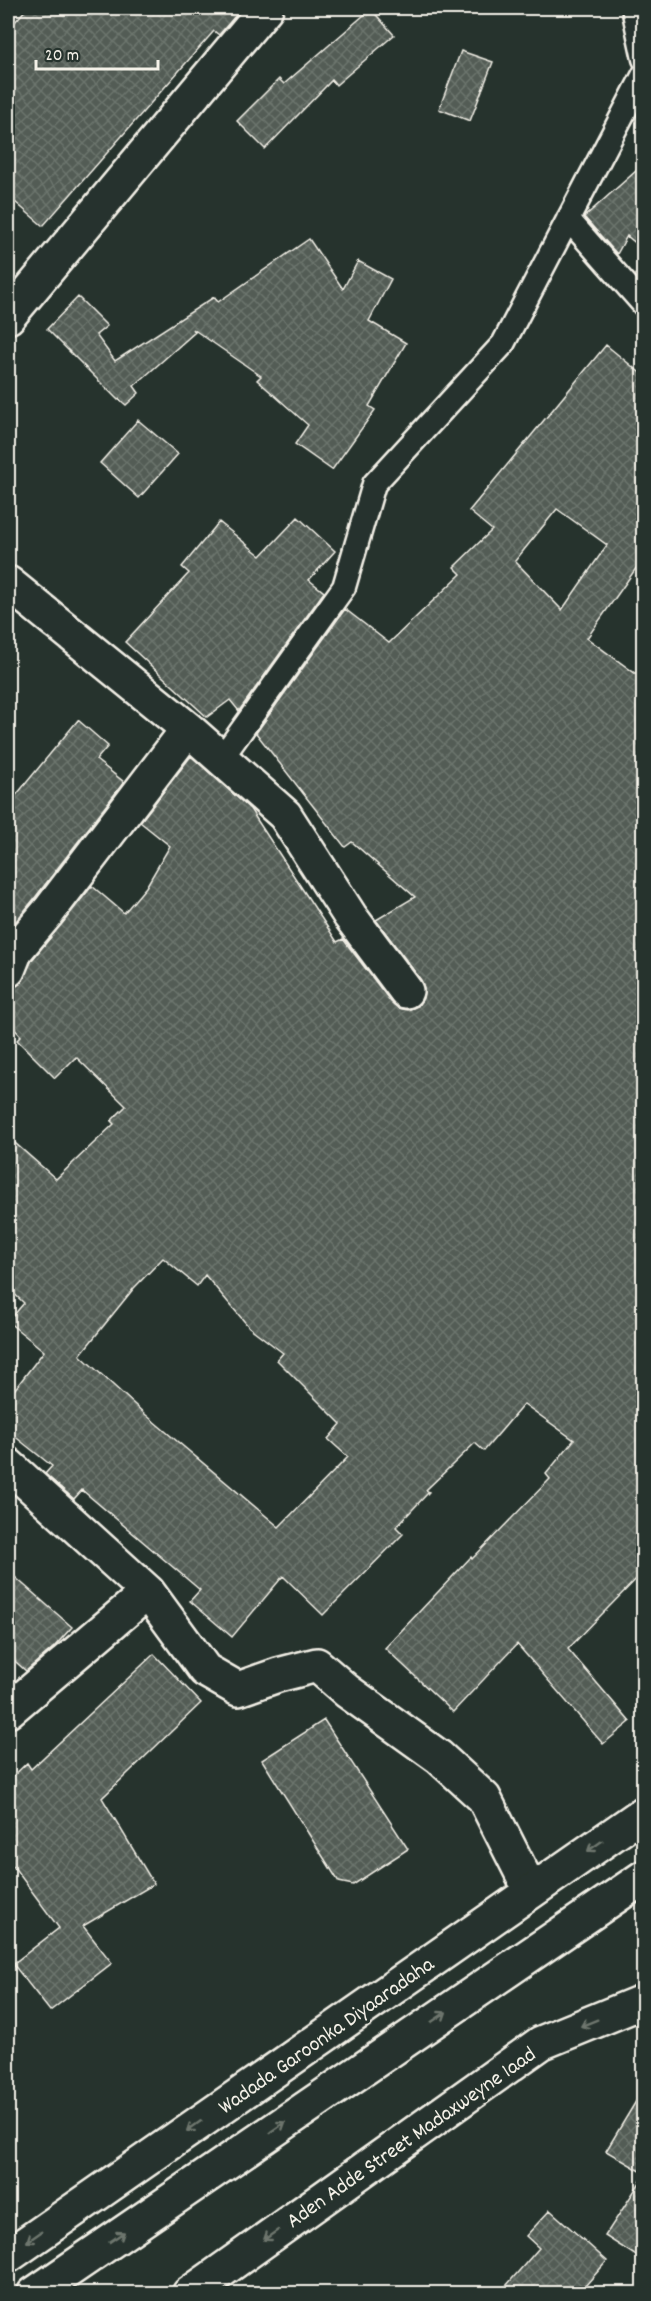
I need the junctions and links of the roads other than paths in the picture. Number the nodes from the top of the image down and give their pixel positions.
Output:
1 (266, 8) edge
2 (633, 8) edge
3 (644, 59) edge
4 (644, 74) edge
5 (568, 219) junction
6 (644, 305) edge
7 (8, 317) edge
8 (8, 583) edge
9 (188, 729) junction
10 (221, 759) junction
11 (8, 970) edge
12 (406, 992) dead end
13 (8, 1465) edge
14 (148, 1592) junction
15 (8, 1711) edge
16 (644, 1813) edge
17 (644, 1877) edge
18 (531, 1891) junction
19 (644, 2001) edge
20 (8, 2256) edge
21 (34, 2294) edge
22 (189, 2294) edge

1 - 7 street
2 - 3 lane
4 - 5 lane
5 - 6 lane
5 - 10 lane
8 - 9 street
9 - 10 street
9 - 11 street
10 - 12 street
13 - 14 street
14 - 15 street
14 - 18 street
16 -> 18 street, Wadada Garoonka Diyaaradaha
21 -> 17 street
18 -> 20 street, Wadada Garoonka Diyaaradaha
19 -> 22 street, Aden Adde Street Madaxweyne 1aad

